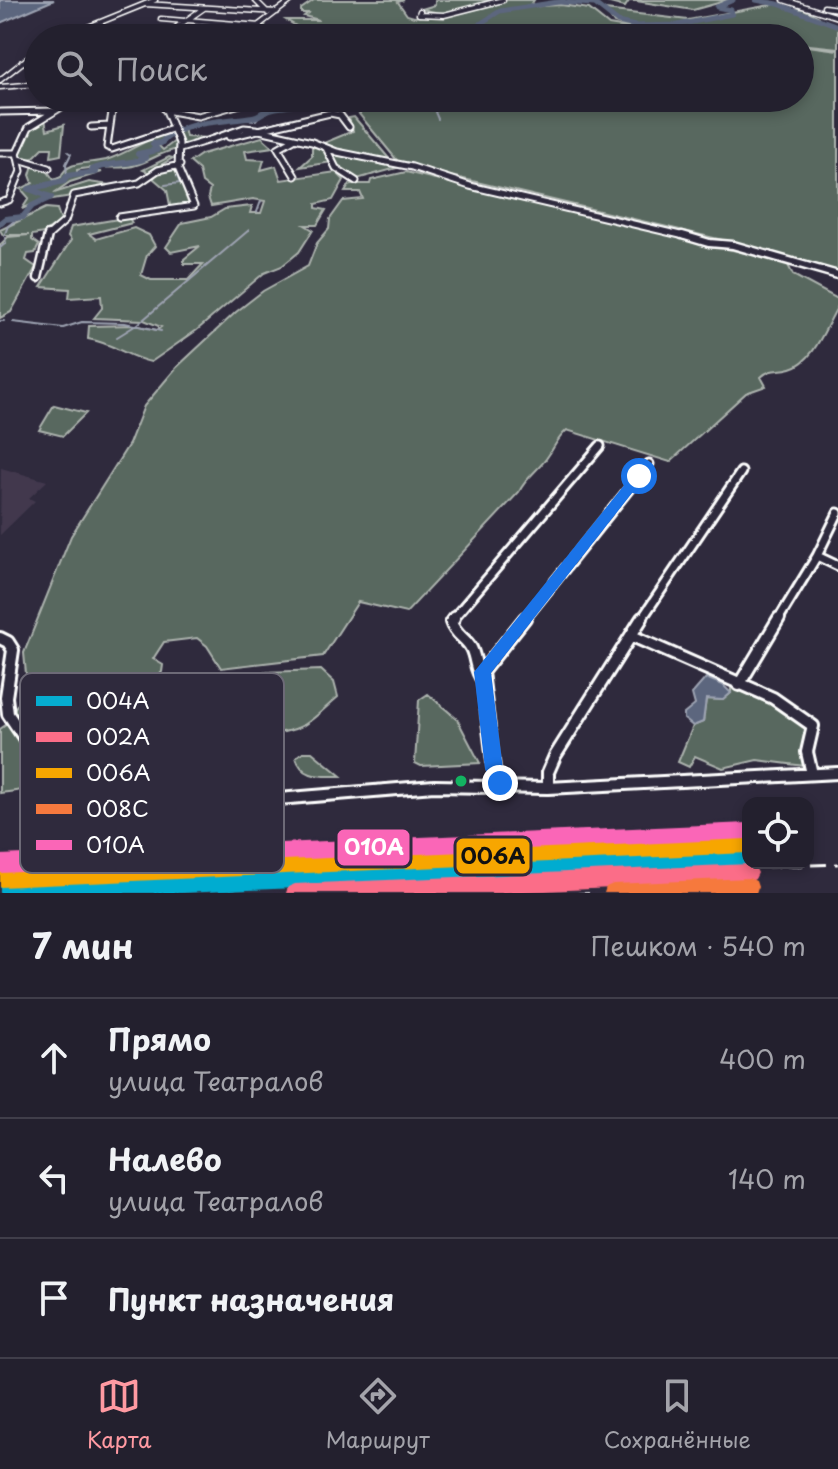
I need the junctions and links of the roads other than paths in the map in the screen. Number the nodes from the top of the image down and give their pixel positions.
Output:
1 (155, 0) edge
2 (192, 0) edge
3 (255, 0) edge
4 (292, 0) edge
5 (503, 0) edge
6 (784, 0) edge
7 (226, 2) dead end
8 (145, 4) junction
9 (182, 7) junction
10 (824, 7) dead end
11 (204, 8) junction
12 (217, 9) junction
13 (838, 9) edge
14 (420, 11) dead end
15 (277, 12) junction
16 (270, 13) junction
17 (838, 17) edge
18 (161, 19) dead end
19 (186, 21) junction
20 (93, 24) edge
21 (182, 24) edge
22 (230, 24) edge
23 (262, 24) edge
24 (22, 62) edge
25 (0, 80) edge
26 (24, 85) edge
27 (0, 87) edge
28 (0, 112) edge
29 (24, 112) edge
30 (54, 112) edge
31 (112, 112) edge
32 (166, 112) edge
33 (174, 112) edge
34 (212, 112) edge
35 (110, 126) junction
36 (91, 127) dead end
37 (349, 127) dead end
38 (173, 130) junction
39 (260, 131) junction
40 (294, 139) junction
41 (326, 148) junction
42 (180, 149) junction
43 (0, 153) edge
44 (18, 156) junction
45 (180, 165) junction
46 (49, 168) dead end
47 (295, 176) dead end
48 (356, 181) dead end
49 (4, 202) edge
50 (119, 217) dead end
51 (838, 275) edge
52 (38, 278) dead end
53 (600, 446) dead end
54 (649, 464) dead end
55 (741, 472) dead end
56 (838, 513) edge
57 (817, 556) junction
58 (838, 566) edge
59 (632, 636) junction
60 (0, 638) edge
61 (483, 680) junction
62 (739, 685) junction
63 (20, 732) edge
64 (838, 773) edge
65 (812, 774) junction
66 (548, 788) junction
67 (509, 789) junction
68 (284, 798) edge

1 - 8 street
2 - 9 street
3 - 16 street
4 - 15 street
5 - 14 street
6 - 17 street
7 - 12 street
8 - 9 street
8 - 20 street
9 - 11 street
10 - 13 street
11 - 12 street
11 - 19 street
12 - 16 street
15 - 16 street
15 - 23 street
18 - 19 street
19 - 21 street
19 - 22 street
24 - 25 street
26 - 27 street
28 - 29 street
30 - 44 street
31 - 35 street
32 - 38 street
33 - 34 street
35 - 36 street
35 - 38 street
37 - 39 street
38 - 42 street
39 - 40 street
39 - 42 street
40 - 41 street
40 - 47 street
41 - 48 street
41 - 51 street
42 - 45 street
43 - 44 street
44 - 46 street
44 - 49 street
45 - 50 street
45 - 52 street
53 - 61 street
54 - 61 street
55 - 59 street
56 - 57 street
57 - 58 street
57 - 62 street
59 - 62 street
59 - 66 street
60 - 63 street
61 - 67 street
62 - 65 street
64 - 65 street
65 - 66 street
66 - 67 street
67 - 68 street

